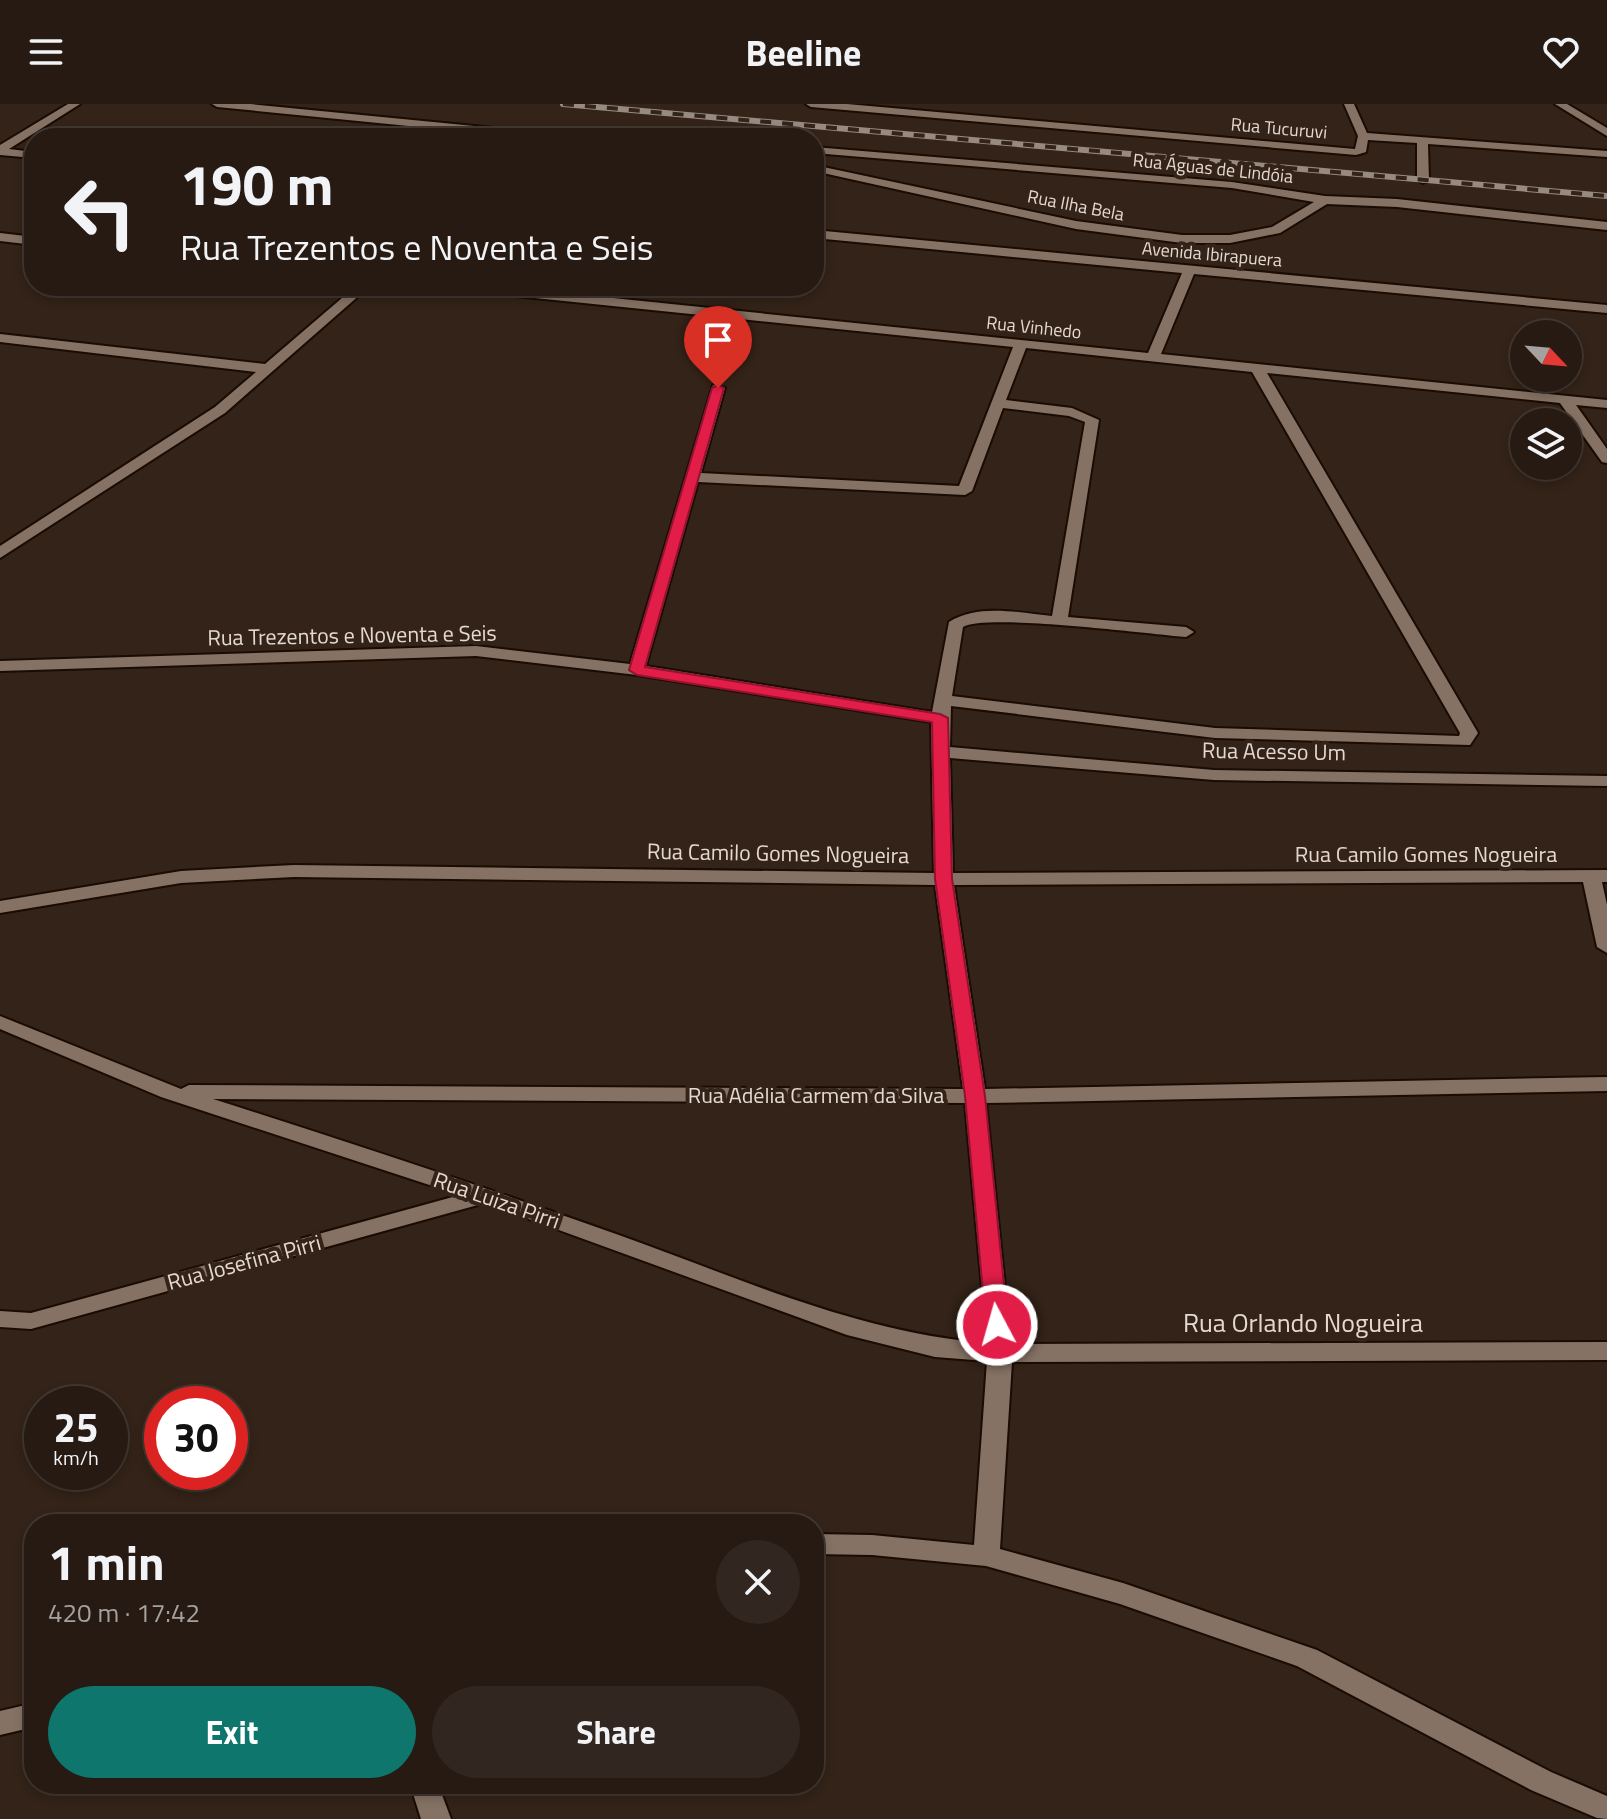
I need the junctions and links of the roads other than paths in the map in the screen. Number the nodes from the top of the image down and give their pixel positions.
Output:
1 (75, 104) edge
2 (217, 104) edge
3 (811, 104) edge
4 (1349, 104) edge
5 (1560, 104) edge
6 (37, 128) edge
7 (450, 128) edge
8 (1607, 133) edge
9 (24, 136) edge
10 (1363, 136) junction
11 (1422, 141) junction
12 (0, 151) edge
13 (824, 151) edge
14 (24, 154) edge
15 (1607, 154) edge
16 (824, 170) edge
17 (1423, 180) dead end
18 (1325, 200) junction
19 (1607, 226) edge
20 (824, 235) edge
21 (0, 237) edge
22 (24, 240) edge
23 (1189, 270) junction
24 (353, 296) edge
25 (557, 296) edge
26 (600, 296) edge
27 (597, 300) junction
28 (1607, 309) edge
29 (0, 338) edge
30 (1021, 343) junction
31 (1153, 357) junction
32 (1257, 368) junction
33 (269, 369) junction
34 (718, 388) dead end
35 (1565, 400) junction
36 (998, 403) junction
37 (1607, 404) edge
38 (1607, 459) edge
39 (692, 477) junction
40 (0, 532) edge
41 (33, 533) junction
42 (0, 553) edge
43 (1059, 621) junction
44 (1186, 632) dead end
45 (0, 666) edge
46 (637, 670) junction
47 (941, 709) junction
48 (940, 752) junction
49 (1607, 781) edge
50 (1599, 877) edge
51 (944, 879) junction
52 (0, 907) edge
53 (1607, 947) edge
54 (0, 1022) edge
55 (1607, 1084) edge
56 (169, 1092) junction
57 (975, 1096) junction
58 (486, 1195) junction
59 (0, 1319) edge
60 (1607, 1351) edge
61 (1000, 1353) junction
62 (824, 1544) edge
63 (986, 1556) junction
64 (24, 1717) edge
65 (0, 1723) edge
66 (1541, 1781) junction
67 (427, 1794) edge
68 (1607, 1809) edge
69 (436, 1819) edge
70 (1597, 1819) edge

1 - 6 street
2 - 7 street
3 - 10 street, Rua Tucuruvi
4 - 10 street
5 - 8 street
9 - 12 street
10 - 11 street
11 - 15 street
11 - 17 street
12 - 14 street
13 - 18 street, Rua Águas de Lindóia
16 - 18 street, Rua Ilha Bela
18 - 19 street, Rua Águas de Lindóia
20 - 23 street, Avenida Ibirapuera
21 - 22 street
23 - 28 street, Avenida Ibirapuera
23 - 31 street
24 - 33 street
25 - 27 street, Rua Vinhedo
26 - 27 street
27 - 30 street, Rua Vinhedo
29 - 33 street
30 - 31 street, Rua Vinhedo
30 - 36 street
31 - 32 street, Rua Vinhedo
32 - 35 street, Rua Vinhedo
32 - 47 street, Rua Trezentos e Noventa e Seis
33 - 41 street
34 - 39 street
35 - 37 street, Rua Vinhedo
35 - 38 street
36 - 39 street
36 - 43 street
39 - 46 street
40 - 41 street
41 - 42 street
43 - 44 street
43 - 47 street
45 - 46 street, Rua Trezentos e Noventa e Seis
46 - 47 street, Rua Trezentos e Noventa e Seis
47 - 48 street
48 - 49 street, Rua Acesso Um
48 - 51 street
50 - 51 street, Rua Camilo Gomes Nogueira
50 - 53 street
51 - 52 street, Rua Camilo Gomes Nogueira
51 - 57 street
54 - 56 street, Rua Luiza Pirri
55 - 57 street, Rua Adélia Carmem da Silva
56 - 57 street, Rua Adélia Carmem da Silva
56 - 58 street, Rua Luiza Pirri
57 - 61 street
58 - 59 street, Rua Josefina Pirri
58 - 61 street, Rua Luiza Pirri
60 - 61 street, Rua Orlando Nogueira
61 - 63 street
62 - 63 street
63 - 66 street
64 - 65 street
66 - 68 street
66 - 70 street
67 - 69 street

